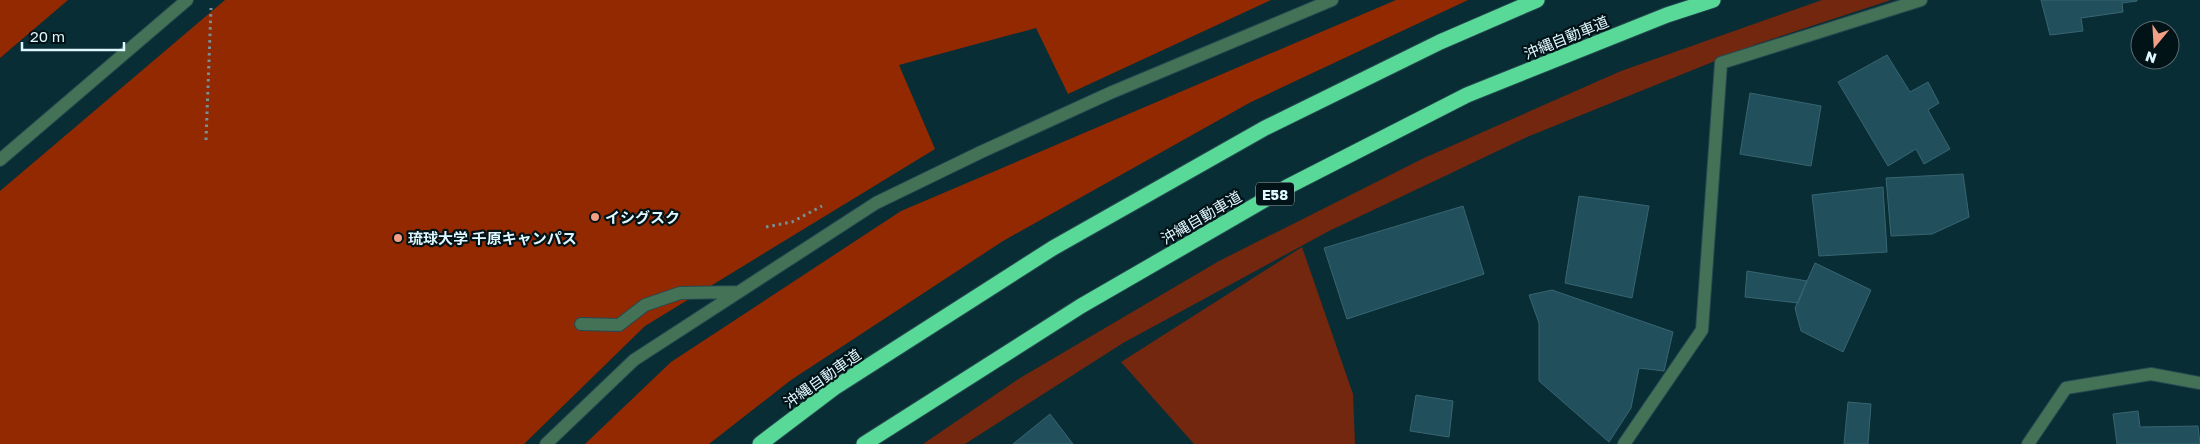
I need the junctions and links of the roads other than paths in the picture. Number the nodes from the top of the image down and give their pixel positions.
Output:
1 (187, 0) edge
2 (1332, 0) edge
3 (1537, 0) edge
4 (1713, 0) edge
5 (1921, 0) edge
6 (0, 160) edge
7 (738, 292) junction
8 (582, 324) dead end
9 (2200, 383) edge
10 (546, 444) edge
11 (760, 444) edge
12 (864, 444) edge
13 (1624, 444) edge
14 (2028, 444) edge

1 - 6 street
2 - 7 street
3 - 11 highway, 沖縄自動車道
4 - 12 highway, 沖縄自動車道 / E58
5 - 13 street
7 - 8 street
7 - 10 street
9 - 14 street

